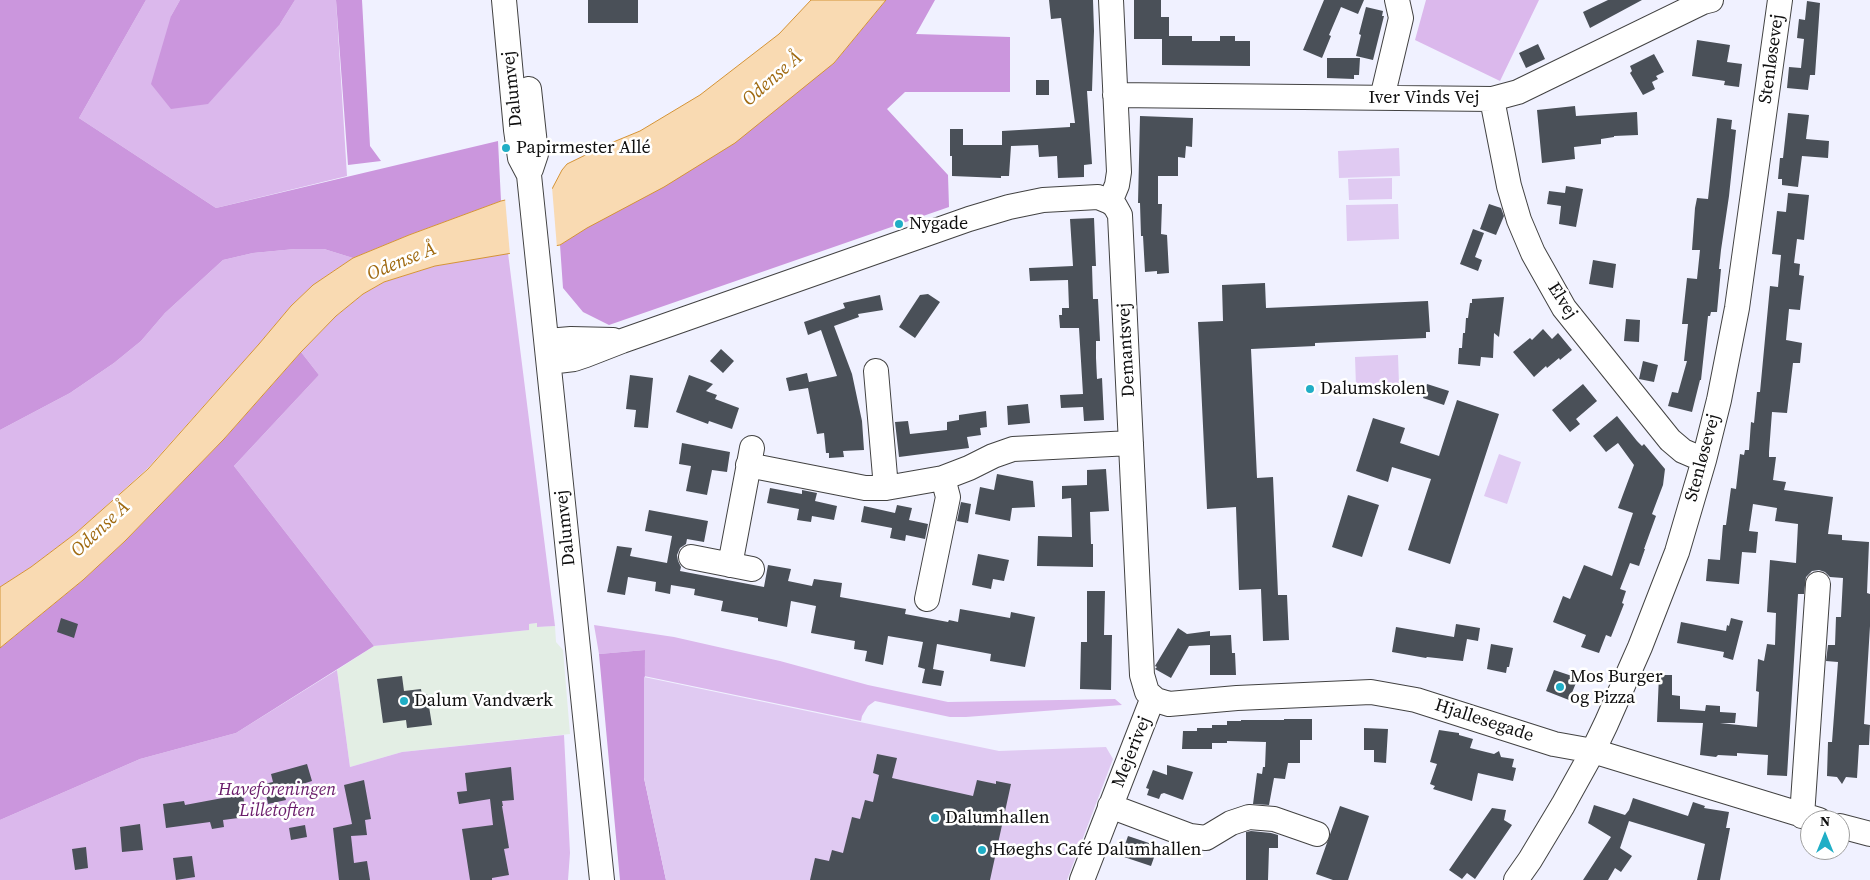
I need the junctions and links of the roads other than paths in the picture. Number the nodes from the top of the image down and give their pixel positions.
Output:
1 (504, 0) edge
2 (520, 0) edge
3 (1111, 0) edge
4 (1397, 0) edge
5 (1711, 0) edge
6 (1777, 0) edge
7 (1115, 95) junction
8 (1382, 98) junction
9 (1492, 99) junction
10 (529, 175) junction
11 (1110, 202) junction
12 (548, 352) junction
13 (876, 371) dead end
14 (1131, 443) junction
15 (1704, 460) junction
16 (943, 478) junction
17 (886, 488) junction
18 (691, 557) dead end
19 (1818, 584) dead end
20 (927, 599) dead end
21 (1156, 700) junction
22 (1593, 751) junction
23 (1110, 806) junction
24 (1811, 810) edge
25 (1800, 815) edge
26 (1850, 829) edge
27 (1317, 834) dead end
28 (1870, 834) edge
29 (602, 880) edge
30 (1082, 880) edge
31 (1516, 880) edge

1 - 10 street, Dalumvej
2 - 10 street, Dalumvej
3 - 7 street
4 - 8 street
5 - 9 street, Iver Vinds Vej
6 - 15 street, Stenløsevej
7 - 8 street, Iver Vinds Vej
7 - 11 street
8 - 9 street, Iver Vinds Vej
9 - 15 street, Elvej
10 - 12 street, Dalumvej
11 - 12 street
11 - 14 street, Demantsvej
12 - 29 street, Dalumvej
13 - 17 street
14 - 16 street
14 - 21 street, Demantsvej
15 - 22 street, Stenløsevej
16 - 17 street
16 - 20 street
17 - 18 street
19 - 24 street, Hjallesegade
21 - 22 street, Hjallesegade
21 - 23 street, Mejerivej
22 - 25 street, Hjallesegade
22 - 31 street, Stenløsevej
23 - 27 street, Mejerivej
23 - 30 street, Mejerivej
26 - 28 street

